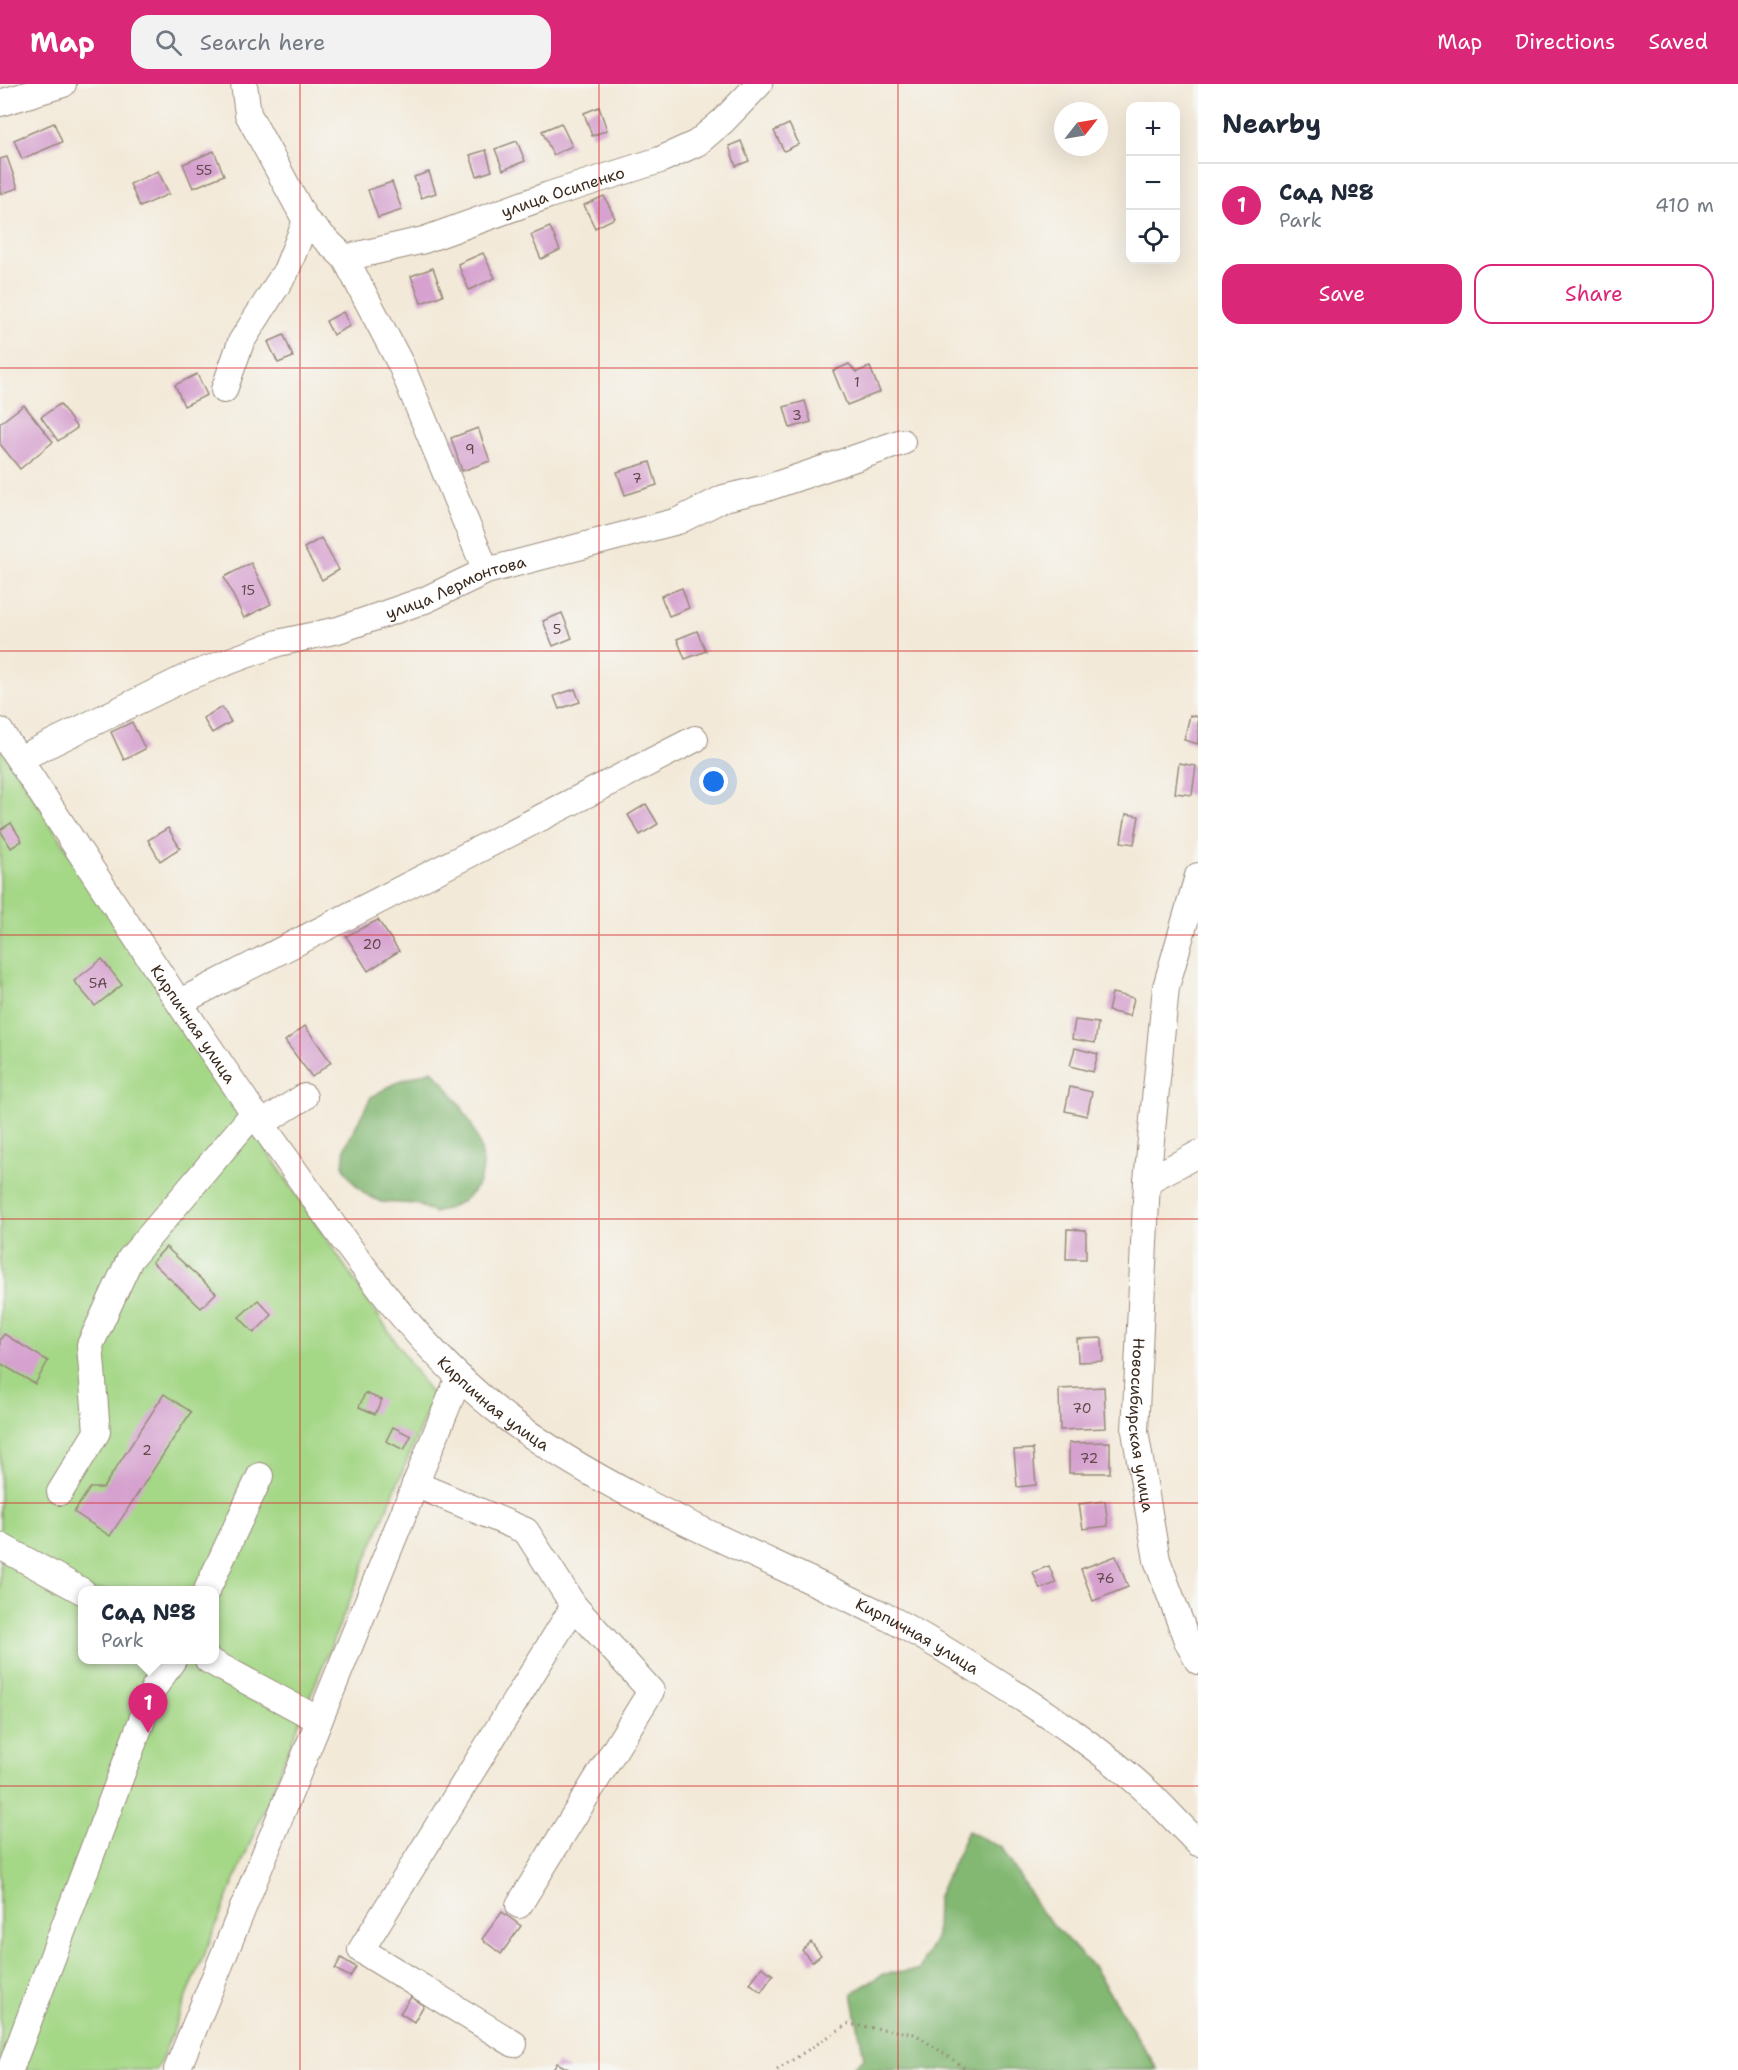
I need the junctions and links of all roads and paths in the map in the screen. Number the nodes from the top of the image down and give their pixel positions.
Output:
1 (63, 84) edge
2 (244, 84) edge
3 (759, 84) edge
4 (0, 103) edge
5 (306, 221) junction
6 (345, 258) junction
7 (224, 390) dead end
8 (902, 442) dead end
9 (486, 571) junction
10 (0, 731) edge
11 (695, 739) dead end
12 (19, 759) junction
13 (1198, 876) edge
14 (180, 1002) junction
15 (304, 1097) dead end
16 (258, 1119) junction
17 (1198, 1154) edge
18 (1147, 1181) junction
19 (459, 1377) junction
20 (260, 1476) dead end
21 (415, 1484) junction
22 (60, 1492) dead end
23 (0, 1546) edge
24 (209, 1586) edge
25 (78, 1589) edge
26 (574, 1606) junction
27 (1198, 1661) edge
28 (170, 1664) edge
29 (217, 1664) edge
30 (319, 1720) junction
31 (1198, 1843) edge
32 (519, 1905) dead end
33 (514, 2044) dead end
34 (10, 2070) edge
35 (177, 2070) edge
36 (777, 2070) edge
37 (968, 2070) edge

1 - 4 street
2 - 5 street
3 - 6 street, улица Осипенко
5 - 6 street
5 - 7 street
6 - 9 street
8 - 9 street, улица Лермонтова
9 - 12 street, улица Лермонтова
10 - 12 street, Кирпичная улица
11 - 14 street
12 - 14 street, Кирпичная улица
13 - 18 street, Новосибирская улица
14 - 16 street, Кирпичная улица
15 - 16 street
16 - 19 street, Кирпичная улица
16 - 22 street
17 - 18 street
18 - 27 street, Новосибирская улица
19 - 21 street
19 - 31 street, Кирпичная улица
20 - 24 street
21 - 26 street
21 - 30 street
23 - 25 street
26 - 32 street
26 - 33 street
28 - 34 street
29 - 30 street
30 - 35 street
36 - 37 path

